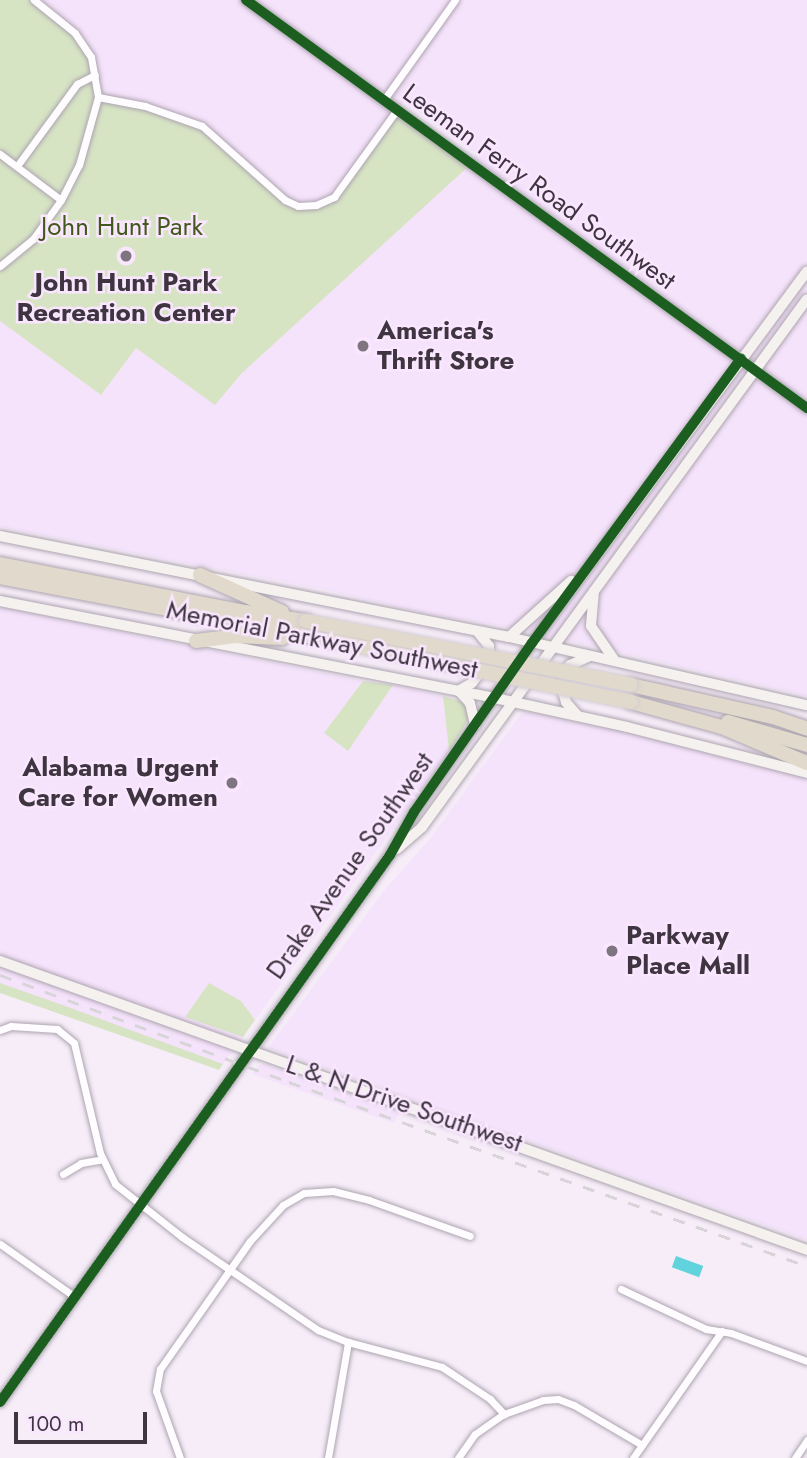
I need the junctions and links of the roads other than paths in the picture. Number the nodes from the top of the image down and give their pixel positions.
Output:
1 (34, 0) edge
2 (246, 0) edge
3 (455, 0) edge
4 (95, 75) junction
5 (98, 97) junction
6 (383, 101) junction
7 (396, 111) junction
8 (0, 154) edge
9 (17, 166) junction
10 (61, 200) junction
11 (0, 266) edge
12 (807, 272) edge
13 (807, 299) edge
14 (741, 359) junction
15 (754, 369) junction
16 (807, 408) edge
17 (680, 441) junction
18 (694, 451) junction
19 (661, 468) junction
20 (675, 478) junction
21 (0, 536) edge
22 (598, 554) junction
23 (0, 564) edge
24 (200, 575) junction
25 (0, 577) edge
26 (594, 590) junction
27 (0, 601) edge
28 (306, 621) junction
29 (478, 632) junction
30 (509, 638) junction
31 (328, 640) junction
32 (197, 641) junction
33 (532, 643) junction
34 (552, 648) junction
35 (590, 656) junction
36 (615, 661) junction
37 (458, 691) junction
38 (495, 698) junction
39 (631, 702) junction
40 (514, 703) junction
41 (807, 705) edge
42 (578, 716) junction
43 (773, 717) junction
44 (807, 721) edge
45 (474, 725) junction
46 (807, 729) edge
47 (807, 745) edge
48 (807, 763) edge
49 (807, 773) edge
50 (421, 802) junction
51 (426, 821) junction
52 (390, 855) junction
53 (0, 961) edge
54 (0, 1030) edge
55 (249, 1050) junction
56 (103, 1159) junction
57 (63, 1174) dead end
58 (141, 1204) junction
59 (470, 1236) dead end
60 (0, 1244) edge
61 (807, 1250) edge
62 (228, 1270) junction
63 (621, 1289) dead end
64 (75, 1297) junction
65 (722, 1331) junction
66 (348, 1342) junction
67 (807, 1361) edge
68 (0, 1402) edge
69 (504, 1414) junction
70 (807, 1440) edge
71 (642, 1445) junction
72 (180, 1458) edge
73 (328, 1458) edge
74 (458, 1458) edge
75 (633, 1458) edge
76 (794, 1458) edge

1 - 4 street
2 - 6 street, Leeman Ferry Road Southwest
3 - 6 street
4 - 5 street
4 - 9 street
5 - 7 street
5 - 10 street
6 - 7 street, Leeman Ferry Road Southwest
7 - 14 street, Leeman Ferry Road Southwest
8 - 9 street
9 - 10 street
10 - 11 street
12 - 14 street, Drake Avenue Southwest
13 - 15 street, Drake Avenue Southwest
14 - 15 street, Leeman Ferry Road Southwest
14 - 17 street, Drake Avenue Southwest
15 - 16 street, Leeman Ferry Road Southwest
15 - 18 street, Drake Avenue Southwest
17 - 18 street
17 - 19 street, Drake Avenue Southwest
18 - 20 street, Drake Avenue Southwest
19 - 20 street
19 - 22 street, Drake Avenue Southwest
20 - 26 street, Drake Avenue Southwest
21 - 24 street
22 - 30 street
22 - 33 street, Drake Avenue Southwest
23 - 28 highway, Memorial Parkway Southwest
24 - 28 highway
24 - 29 street
25 - 31 highway, Memorial Parkway Southwest
26 - 34 street, Drake Avenue Southwest
26 - 36 street
27 - 32 street
28 - 43 highway, Memorial Parkway Southwest, bridge
29 - 30 street
29 - 37 street
30 - 33 street
31 - 32 highway
31 - 39 highway, Memorial Parkway Southwest, bridge
32 - 37 street
33 - 34 street
33 - 38 street, Drake Avenue Southwest
34 - 35 street
34 - 40 street, Drake Avenue Southwest
35 - 36 street
35 - 42 street
36 - 41 street
37 - 38 street
37 - 45 street
38 - 40 street
38 - 45 street, Drake Avenue Southwest
39 - 47 highway, Memorial Parkway Southwest
39 - 48 highway
40 - 42 street
40 - 51 street, Drake Avenue Southwest
42 - 49 street
43 - 44 highway
43 - 46 highway, Memorial Parkway Southwest
45 - 50 street, Drake Avenue Southwest
50 - 51 street
50 - 52 street, Drake Avenue Southwest
51 - 52 street, Drake Avenue Southwest
52 - 55 street, Drake Avenue Southwest
53 - 55 street, L & N Drive Southwest
54 - 56 street
55 - 58 street, Drake Avenue Southwest
55 - 61 street, L & N Drive Southwest
56 - 57 street
56 - 58 street
58 - 62 street
58 - 64 street, Drake Avenue Southwest
59 - 62 street
60 - 64 street
62 - 66 street
62 - 72 street
63 - 65 street
64 - 68 street, Drake Avenue Southwest
65 - 67 street
65 - 71 street
66 - 69 street
66 - 73 street
69 - 71 street
69 - 74 street
70 - 76 street
71 - 75 street

